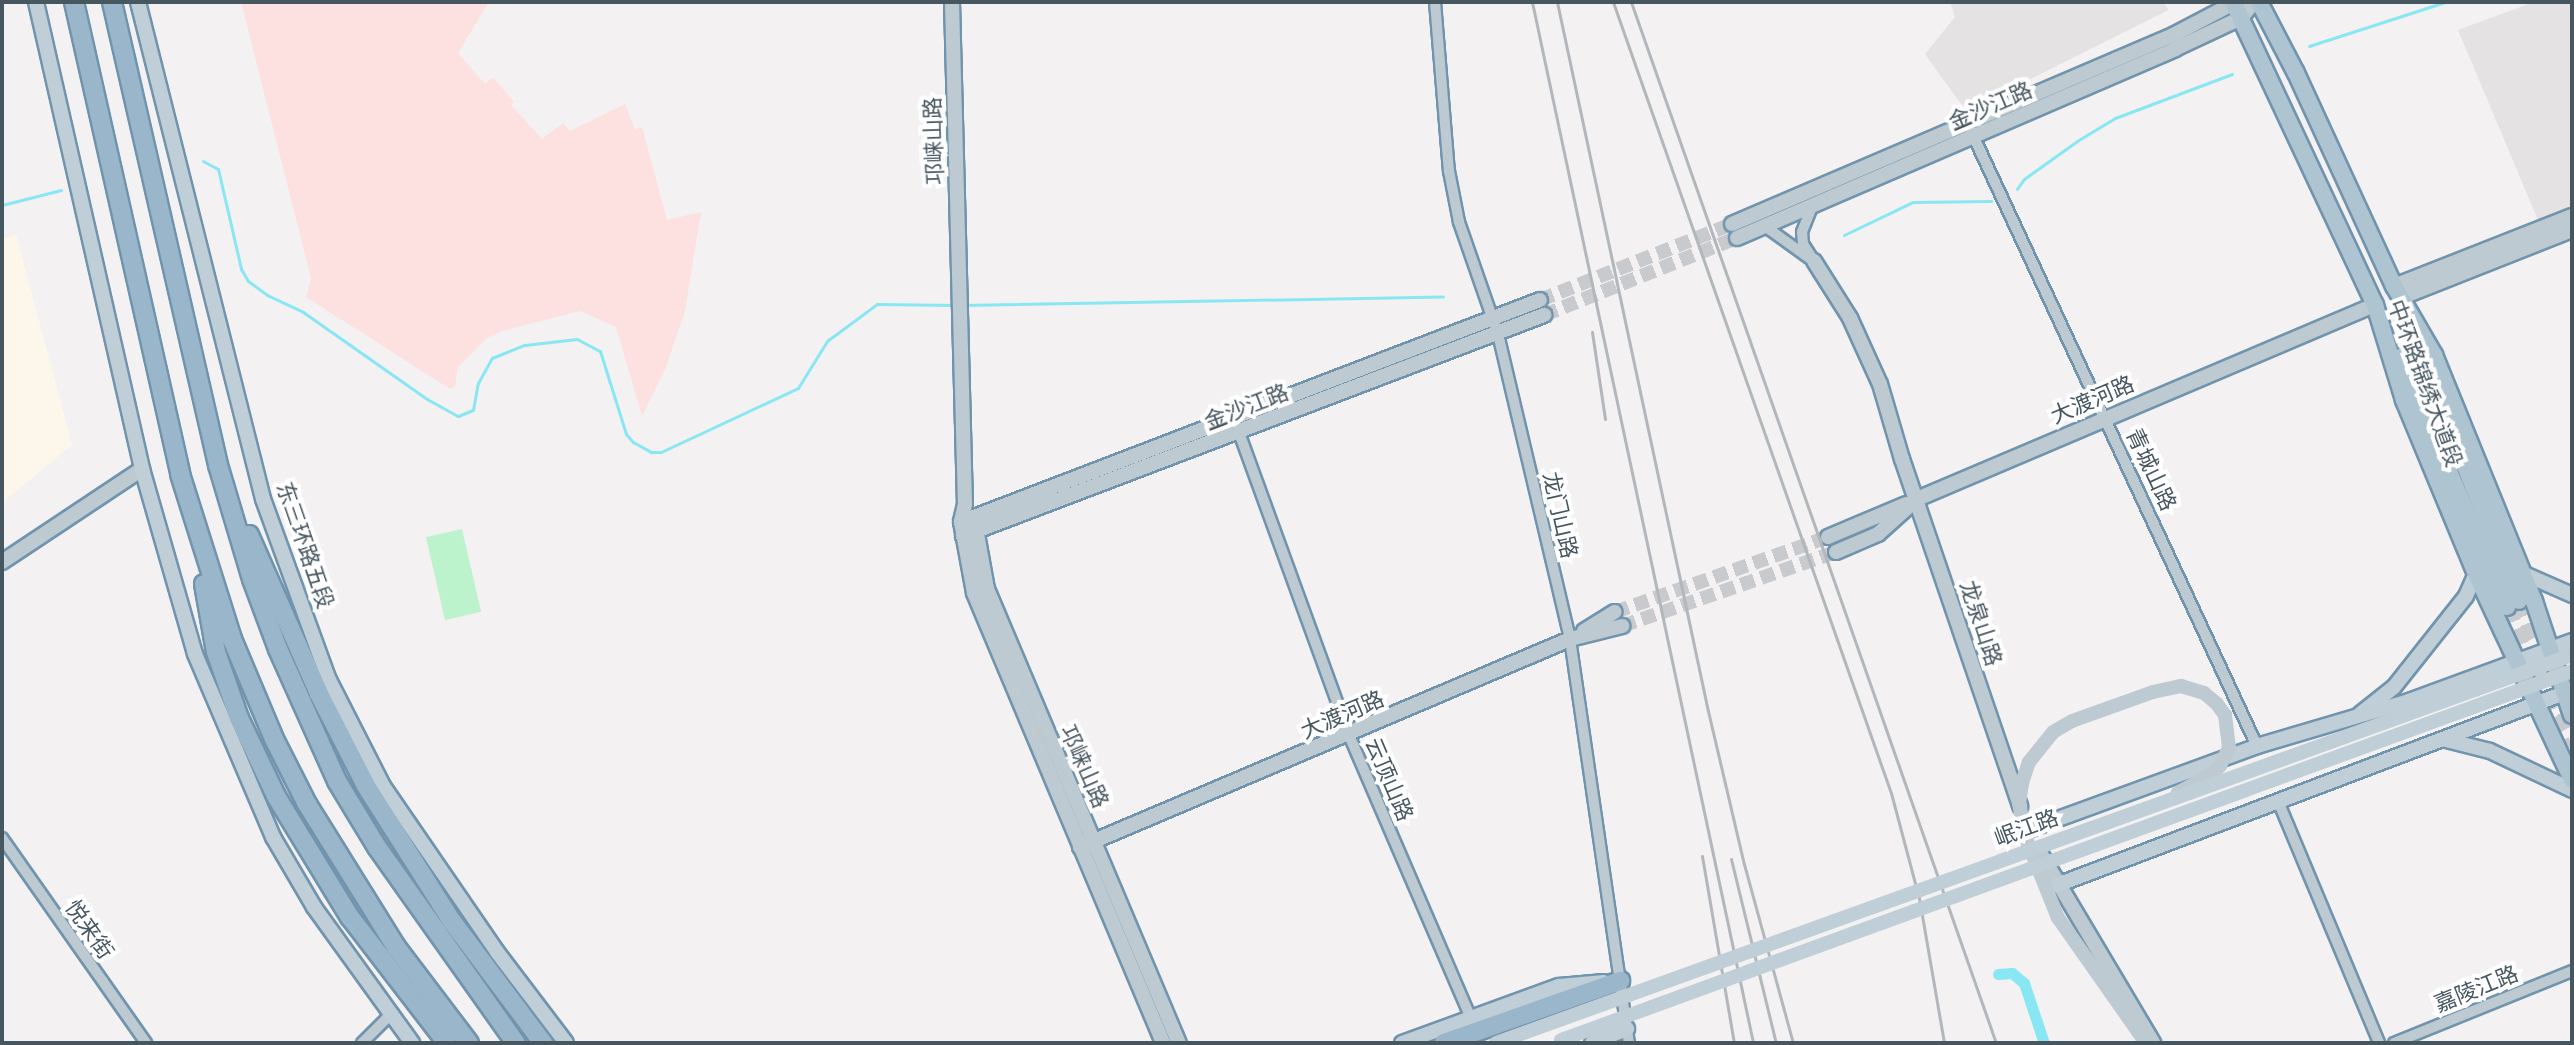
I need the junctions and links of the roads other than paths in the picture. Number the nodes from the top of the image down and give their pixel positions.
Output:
1 (36, 2) edge
2 (72, 2) edge
3 (138, 2) edge
4 (952, 2) edge
5 (1435, 2) edge
6 (2256, 2) edge
7 (113, 4) edge
8 (2236, 7) edge
9 (1970, 130) junction
10 (1812, 207) junction
11 (2572, 216) edge
12 (1766, 227) junction
13 (2572, 230) edge
14 (1814, 261) junction
15 (2397, 292) junction
16 (1540, 300) tunnel mouth
17 (2375, 305) junction
18 (1544, 315) tunnel mouth
19 (1493, 319) junction
20 (1498, 334) junction
21 (2106, 416) junction
22 (1236, 425) junction
23 (218, 465) junction
24 (142, 469) junction
25 (1917, 499) junction
26 (968, 522) junction
27 (1828, 537) tunnel mouth
28 (1836, 552) tunnel mouth
29 (203, 553) junction
30 (2, 562) edge
31 (2522, 573) junction
32 (2476, 574) junction
33 (2572, 595) edge
34 (1615, 612) tunnel mouth
35 (1622, 626) tunnel mouth
36 (1570, 639) junction
37 (2572, 641) edge
38 (2550, 650) junction
39 (2572, 655) edge
40 (2517, 662) junction
41 (2572, 671) edge
42 (2568, 692) edge
43 (2537, 704) junction
44 (2572, 715) edge
45 (2353, 719) junction
46 (1349, 735) junction
47 (2445, 740) junction
48 (2257, 746) junction
49 (2572, 780) edge
50 (2572, 790) edge
51 (2278, 801) junction
52 (2162, 802) junction
53 (2028, 830) junction
54 (2, 838) edge
55 (1088, 845) junction
56 (2057, 885) junction
57 (2572, 971) edge
58 (1620, 981) junction
59 (390, 1015) junction
60 (1470, 1016) junction
61 (1628, 1036) edge
62 (1558, 1042) edge
63 (146, 1043) edge
64 (362, 1043) edge
65 (412, 1043) edge
66 (447, 1043) edge
67 (469, 1043) edge
68 (516, 1043) edge
69 (543, 1043) edge
70 (566, 1043) edge
71 (1163, 1043) edge
72 (1179, 1043) edge
73 (1402, 1043) edge
74 (1444, 1043) edge
75 (1496, 1043) edge
76 (1592, 1043) edge
77 (2146, 1043) edge
78 (2153, 1043) edge
79 (2379, 1043) edge
80 (2394, 1043) edge

1 - 24 main road
2 - 29 highway
3 - 70 main road, 东三环路五段
4 - 26 street, 邛崃山路
5 - 19 street, 龙门山路
6 - 8 street, 金沙江路
6 - 15 main road, 中环路锦绣大道段
7 - 23 highway
8 - 9 street, 金沙江路
8 - 17 main road, 中环路锦绣大道段
9 - 10 street, 金沙江路
9 - 12 street, 金沙江路
9 - 21 street, 青城山路
10 - 12 street, 金沙江路
10 - 14 street, 龙泉山路
11 - 15 street
12 - 14 street
13 - 15 street
14 - 25 street, 龙泉山路
15 - 17 main road
15 - 31 main road, 中环路锦绣大道段
16 - 19 street, 金沙江路
17 - 21 street, 大渡河路
17 - 32 main road, 中环路锦绣大道段
18 - 20 street, 金沙江路
19 - 20 street, 龙门山路
19 - 22 street, 金沙江路
20 - 22 street, 金沙江路
20 - 36 street, 龙门山路
21 - 25 street, 大渡河路
21 - 48 street, 青城山路
22 - 26 street, 金沙江路
22 - 46 street, 云顶山路
23 - 68 highway
23 - 69 highway
24 - 30 street
24 - 59 main road
25 - 27 street
25 - 28 street, 大渡河路
25 - 53 street, 龙泉山路
26 - 55 street, 邛崃山路
29 - 66 highway
29 - 67 highway
31 - 33 main road
31 - 38 main road, 中环路锦绣大道段
32 - 40 main road, 中环路锦绣大道段
32 - 45 main road
34 - 36 street
35 - 36 street, 大渡河路
36 - 46 street, 大渡河路
36 - 58 street, 龙门山路
37 - 38 main road, 岷江路
38 - 40 main road, 岷江路
38 - 42 main road, 中环路锦绣大道段
39 - 52 main road, 岷江路, bridge
40 - 43 main road, 中环路锦绣大道段
40 - 45 main road, 岷江路
41 - 62 main road, 岷江路, bridge
42 - 43 main road
42 - 44 main road, 中环路锦绣大道段
43 - 47 main road
43 - 49 main road, 中环路锦绣大道段
45 - 48 main road, 岷江路
46 - 55 street, 大渡河路
46 - 60 street, 云顶山路
47 - 50 main road
47 - 51 main road
48 - 53 main road, 岷江路
51 - 56 main road
51 - 79 street
52 - 75 main road, 岷江路, bridge
52 - 77 street, bridge
53 - 56 street, 龙泉山路
54 - 63 street, 悦来街
55 - 71 street, 邛崃山路
55 - 72 street, 邛崃山路
56 - 78 street, 龙泉山路
57 - 80 street, 嘉陵江路
58 - 60 main road
58 - 61 street, 龙门山路
58 - 74 highway
59 - 64 street
59 - 65 main road
60 - 73 main road
61 - 76 main road

